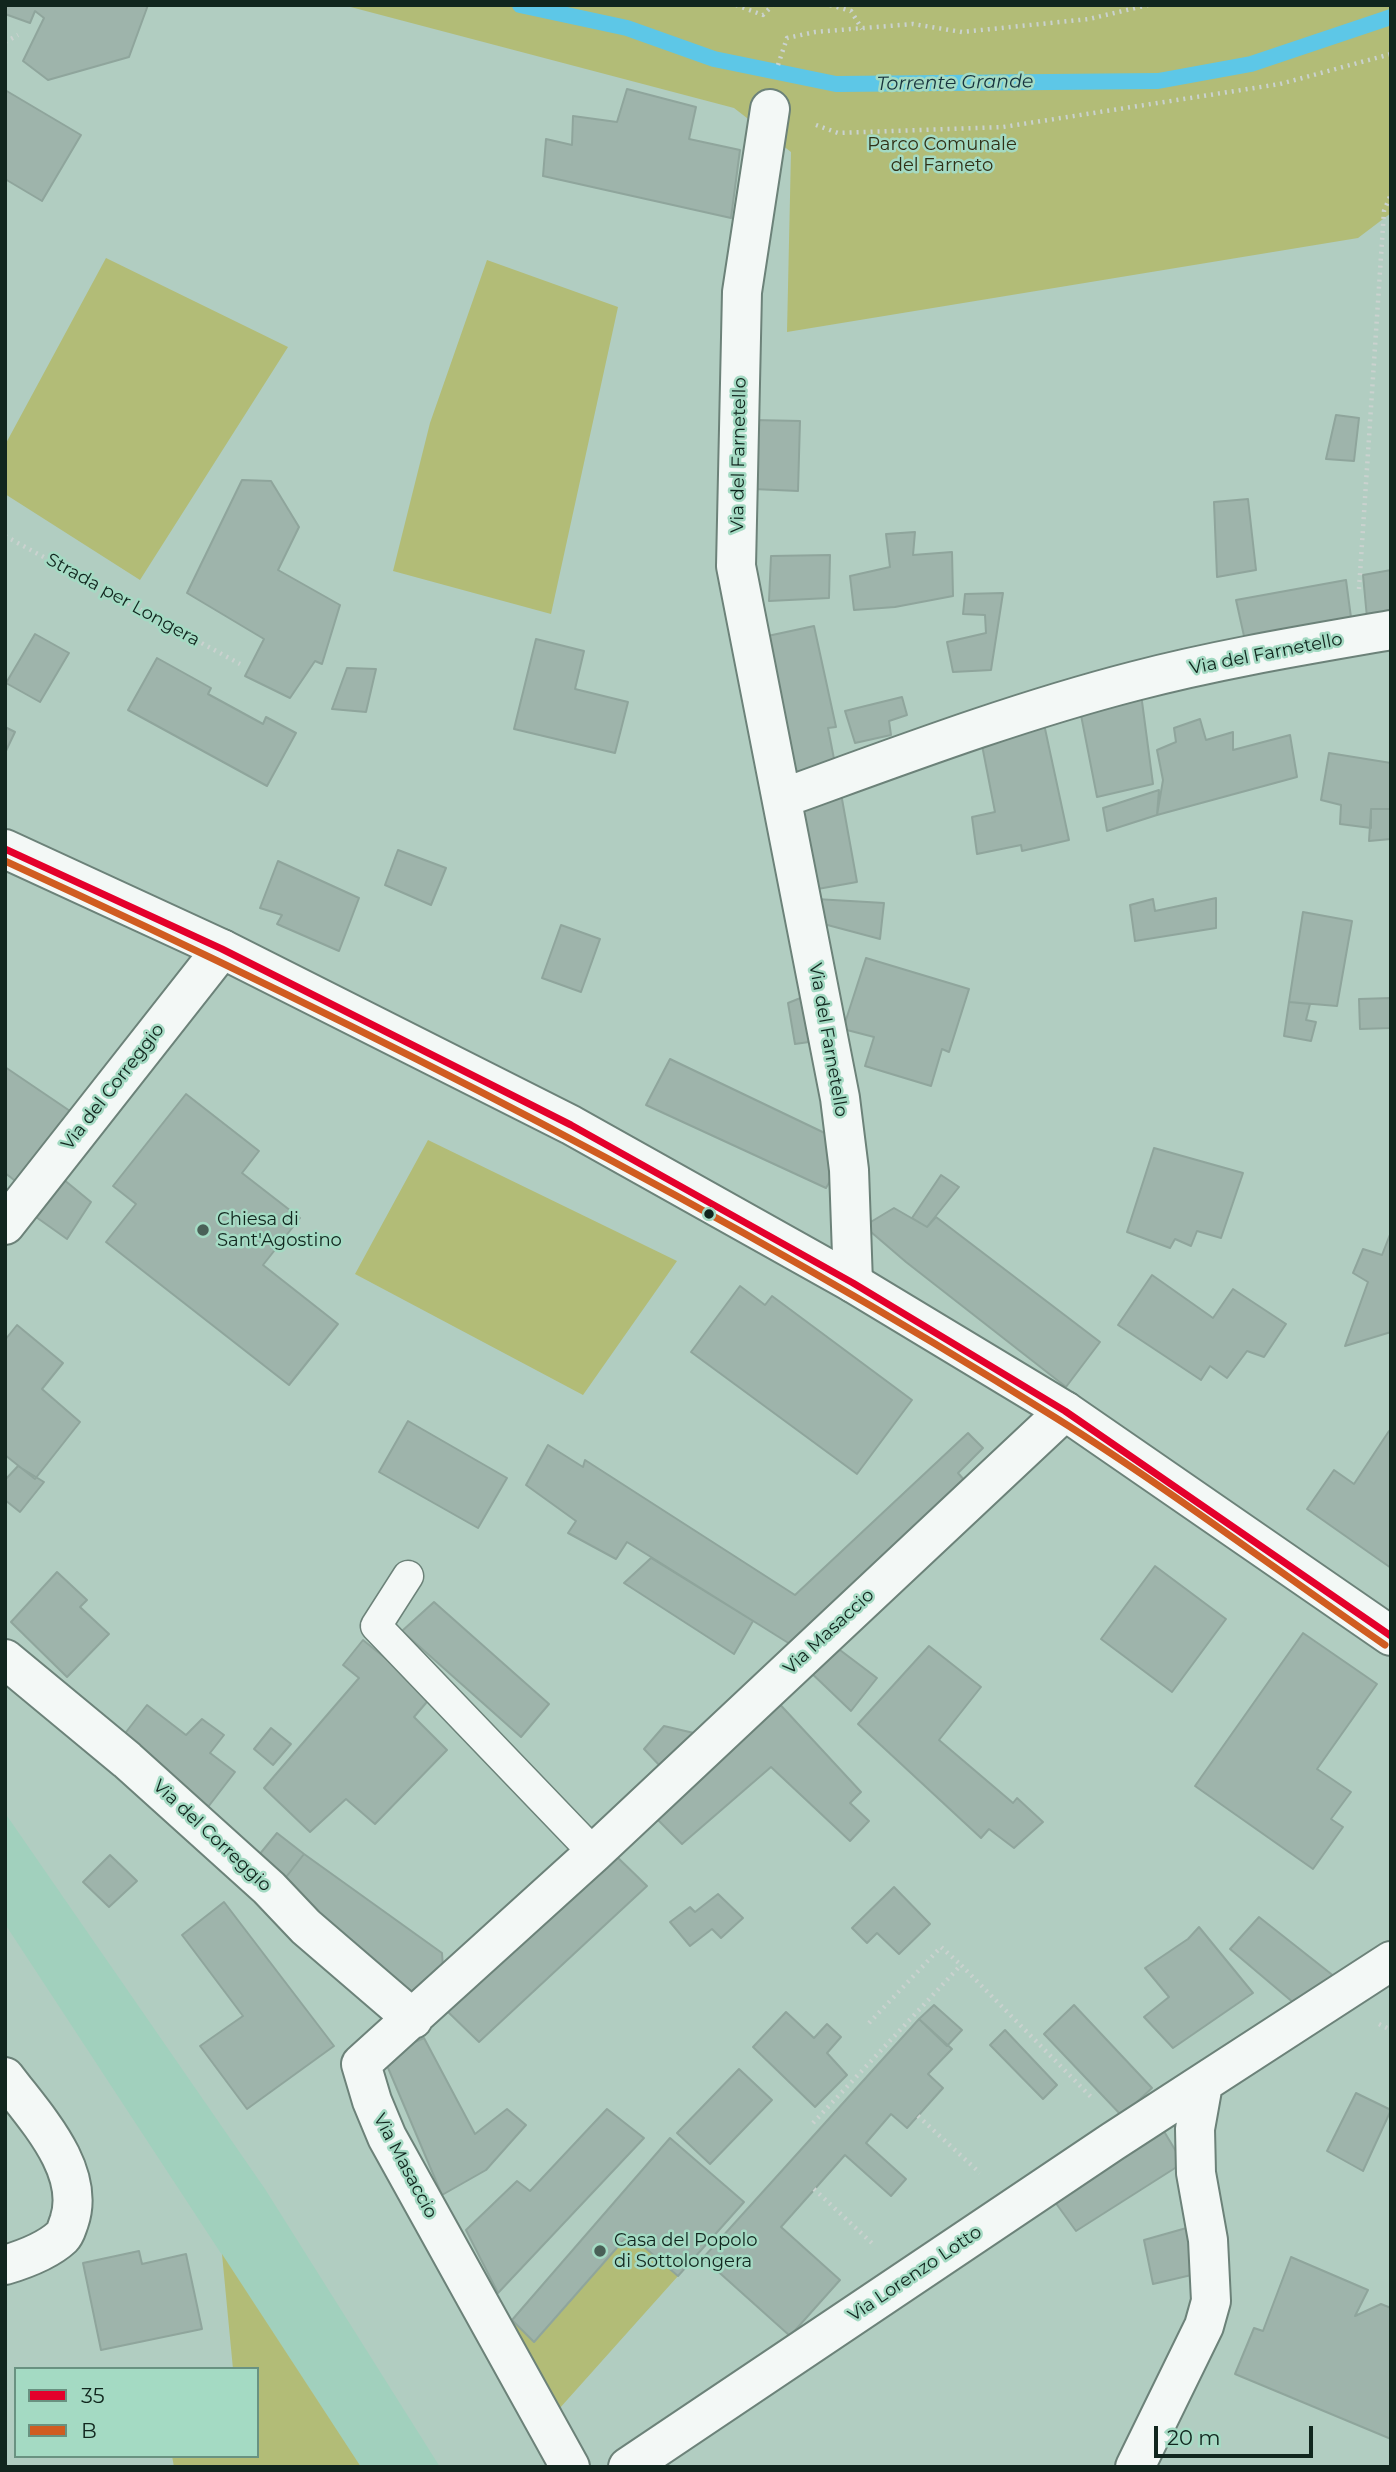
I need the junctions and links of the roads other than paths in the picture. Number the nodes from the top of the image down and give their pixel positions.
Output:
1 (770, 109) road end
2 (1374, 633) edge
3 (783, 799) junction
4 (5, 849) edge
5 (222, 949) junction
6 (5, 1225) edge
7 (853, 1283) junction
8 (1065, 1411) junction
9 (408, 1576) dead end
10 (1391, 1636) edge
11 (5, 1659) edge
12 (594, 1853) junction
13 (1391, 1961) edge
14 (413, 2019) junction
15 (5, 2077) edge
16 (1203, 2084) junction
17 (5, 2265) edge
18 (733, 2396) junction
19 (570, 2467) edge
20 (628, 2467) edge
21 (662, 2467) edge
22 (1135, 2467) edge

1 - 3 street, Via del Farnetello
2 - 3 street, Via del Farnetello
3 - 7 street, Via del Farnetello
4 - 5 street
5 - 6 street, Via del Correggio
5 - 7 street
7 - 8 street
8 - 10 street
8 - 12 street, Via Masaccio
9 - 12 lane
11 - 14 street, Via del Correggio
12 - 14 street, Via Masaccio
13 - 16 street, Via Lorenzo Lotto
14 - 19 street, Via Masaccio
15 - 17 street
16 - 18 street, Via Lorenzo Lotto
16 - 22 street
18 - 20 street, Via Lorenzo Lotto
18 - 21 lane

